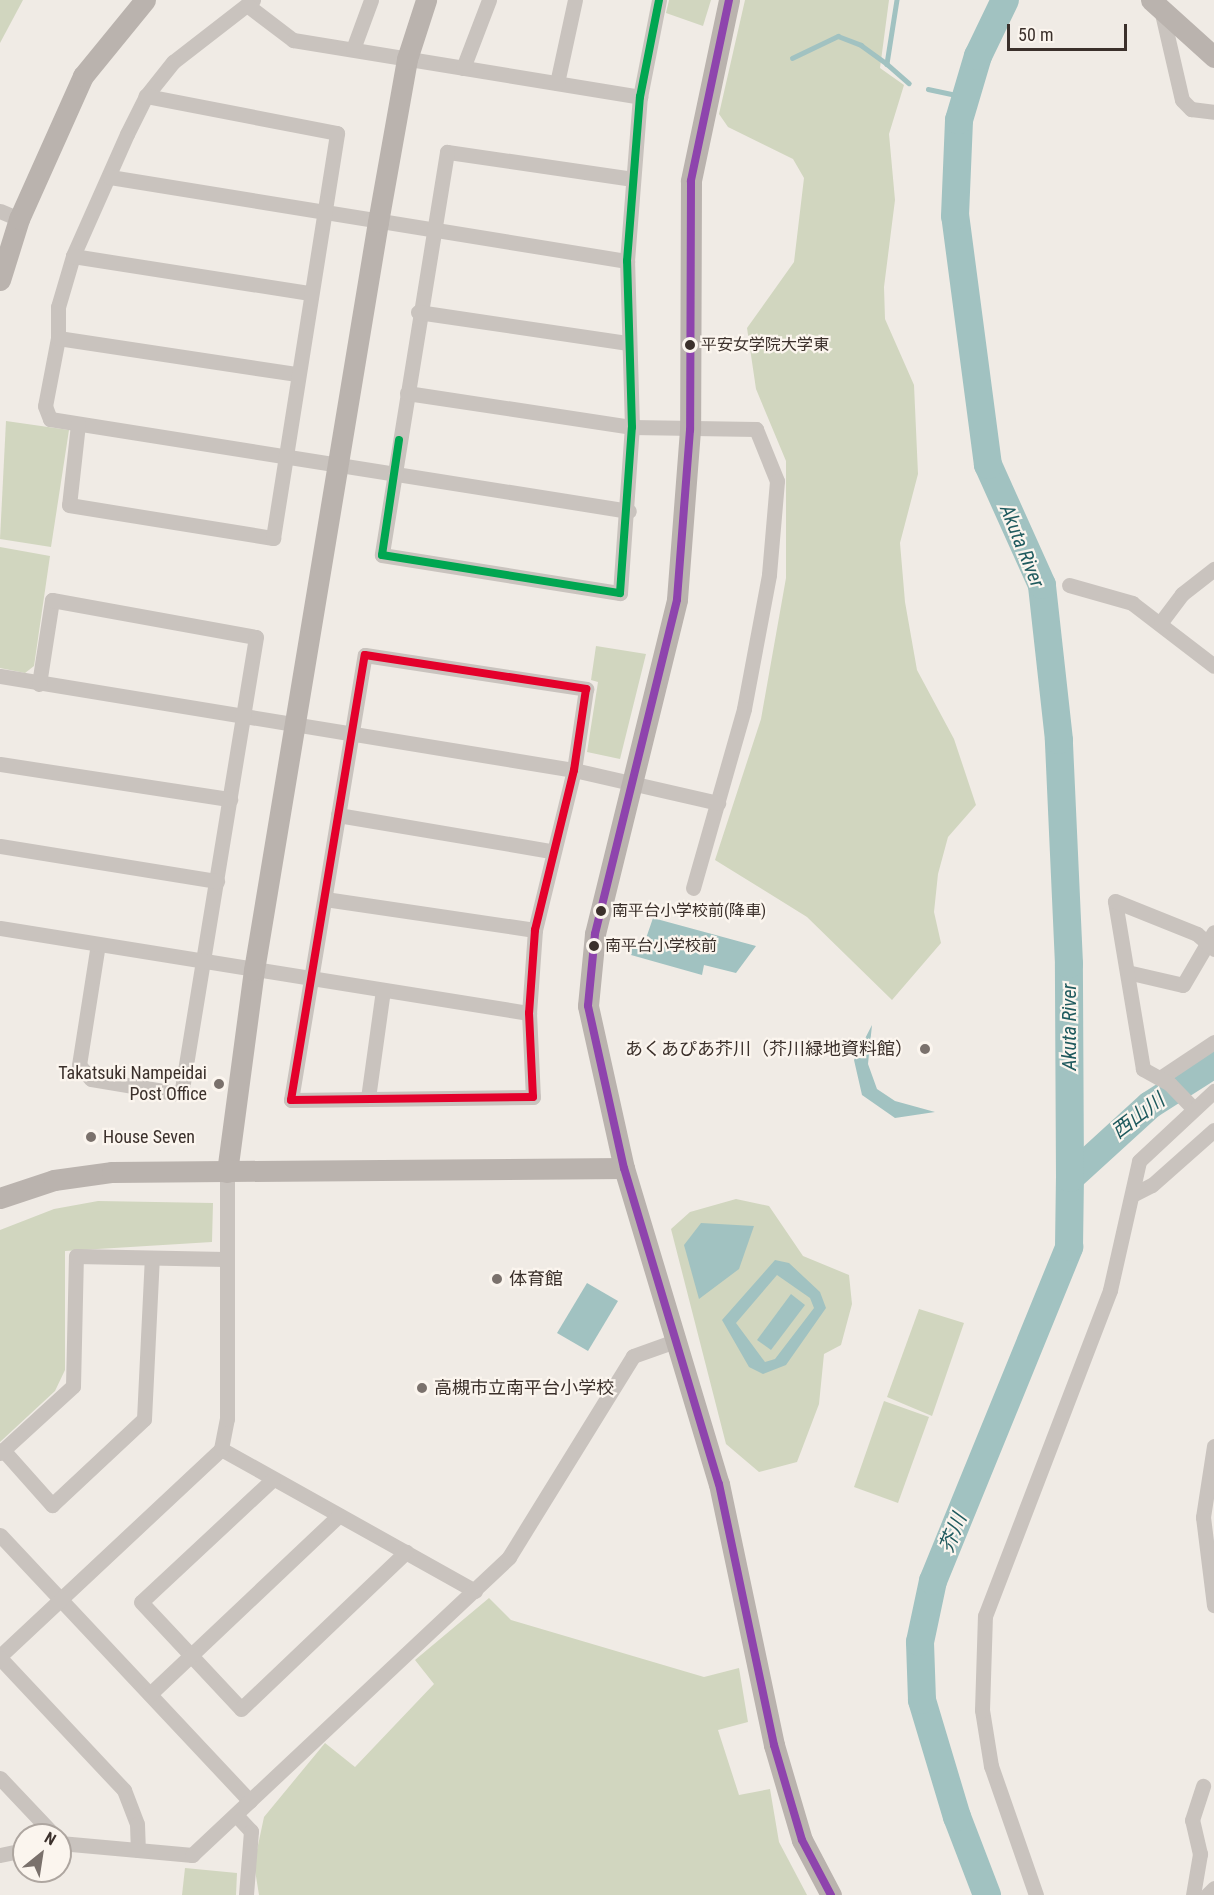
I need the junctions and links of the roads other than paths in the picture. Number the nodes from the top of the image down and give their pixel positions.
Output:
1 (145, 0) edge
2 (371, 0) edge
3 (426, 0) edge
4 (489, 0) edge
5 (574, 0) edge
6 (659, 0) edge
7 (729, 0) edge
8 (250, 2) edge
9 (1156, 5) edge
10 (353, 49) junction
11 (1214, 57) edge
12 (407, 59) junction
13 (463, 68) junction
14 (557, 83) junction
15 (146, 96) junction
16 (640, 97) junction
17 (1214, 112) edge
18 (110, 177) junction
19 (633, 179) junction
20 (0, 211) edge
21 (324, 213) junction
22 (20, 219) junction
23 (378, 222) junction
24 (432, 229) junction
25 (73, 256) junction
26 (627, 261) junction
27 (0, 280) edge
28 (310, 293) junction
29 (418, 312) junction
30 (58, 338) junction
31 (627, 344) junction
32 (297, 374) junction
33 (407, 393) junction
34 (78, 424) junction
35 (632, 428) junction
36 (690, 430) junction
37 (286, 456) junction
38 (340, 464) junction
39 (394, 473) junction
40 (629, 511) junction
41 (1214, 569) edge
42 (1069, 585) dead end
43 (1161, 622) junction
44 (1214, 666) edge
45 (0, 676) edge
46 (39, 684) junction
47 (243, 716) junction
48 (297, 724) junction
49 (351, 732) junction
50 (0, 764) edge
51 (574, 770) junction
52 (635, 782) junction
53 (230, 799) junction
54 (718, 803) junction
55 (338, 815) junction
56 (0, 846) edge
57 (550, 851) junction
58 (217, 881) junction
59 (693, 888) dead end
60 (326, 899) junction
61 (0, 928) edge
62 (535, 930) junction
63 (1213, 941) edge
64 (98, 944) junction
65 (205, 961) junction
66 (254, 970) junction
67 (1127, 972) junction
68 (311, 978) junction
69 (383, 990) junction
70 (529, 1013) junction
71 (1214, 1042) edge
72 (1165, 1081) junction
73 (1214, 1091) edge
74 (368, 1098) junction
75 (1189, 1105) junction
76 (1214, 1130) edge
77 (624, 1168) junction
78 (227, 1172) junction
79 (1131, 1195) junction
80 (0, 1198) edge
81 (152, 1258) junction
82 (225, 1259) junction
83 (678, 1340) junction
84 (1214, 1446) edge
85 (221, 1449) junction
86 (1, 1452) edge
87 (273, 1479) junction
88 (339, 1515) junction
89 (0, 1534) edge
90 (406, 1552) junction
91 (475, 1591) junction
92 (61, 1599) junction
93 (1214, 1605) edge
94 (191, 1655) junction
95 (0, 1657) edge
96 (150, 1694) junction
97 (0, 1778) edge
98 (1203, 1786) dead end
99 (250, 1801) junction
100 (236, 1815) junction
101 (42, 1823) edge
102 (72, 1842) edge
103 (138, 1850) junction
104 (1214, 1888) edge
105 (246, 1895) edge
106 (831, 1895) edge
107 (1036, 1895) edge
108 (1193, 1895) edge
109 (1207, 1895) edge

1 - 22 street
2 - 10 street
3 - 12 street
4 - 13 street
5 - 14 street
6 - 16 street
7 - 36 street
8 - 10 street
8 - 15 street
9 - 11 street
9 - 17 street
10 - 12 street
12 - 13 street
12 - 23 street
13 - 14 street
14 - 16 street
15 - 18 street
15 - 21 street
16 - 19 street
18 - 21 street
18 - 25 street
19 - 24 street
19 - 26 street
20 - 22 street
21 - 23 street
21 - 28 street
22 - 27 street
23 - 24 street
23 - 38 street
24 - 26 street
24 - 29 street
25 - 28 street
25 - 30 street
26 - 31 street
28 - 32 street
29 - 31 street
29 - 33 street
30 - 32 street
30 - 34 street
31 - 35 street
32 - 37 street
33 - 35 street
33 - 39 street
34 - 37 street
34 - 37 street
35 - 36 street
35 - 40 street
36 - 52 street
36 - 54 street
37 - 38 street
38 - 39 street
38 - 48 street
39 - 40 street
39 - 40 street
41 - 43 street
42 - 43 street
43 - 44 street
45 - 46 street
46 - 47 street
46 - 47 street
47 - 48 street
47 - 53 street
48 - 49 street
48 - 66 street
49 - 51 street
49 - 51 street
49 - 55 street
50 - 53 street
51 - 52 street
51 - 57 street
52 - 54 street
52 - 77 street
53 - 58 street
54 - 59 street
55 - 57 street
55 - 60 street
56 - 58 street
57 - 62 street
58 - 65 street
60 - 62 street
60 - 68 street
61 - 64 street
62 - 70 street
63 - 67 street
63 - 67 street
64 - 65 street
64 - 65 street
65 - 66 street
66 - 68 street
66 - 78 street
67 - 72 street
68 - 69 street
68 - 74 street
69 - 70 street
69 - 74 street
70 - 74 street
71 - 72 street
72 - 75 street
73 - 75 street
75 - 79 street
76 - 79 street
77 - 78 street
77 - 83 street
78 - 80 street
78 - 82 street
79 - 107 street
81 - 82 street
81 - 86 street
81 - 86 street
82 - 85 street
83 - 91 street
83 - 106 street
84 - 93 street
85 - 87 street
85 - 92 street
87 - 88 street
87 - 94 street
88 - 90 street
88 - 94 street
89 - 92 street
90 - 91 street
90 - 94 street
91 - 99 street
92 - 95 street
92 - 96 street
94 - 96 street
95 - 103 street
96 - 99 street
97 - 101 street
98 - 108 street
99 - 100 street
100 - 103 street
100 - 105 street
102 - 103 street
104 - 109 street

